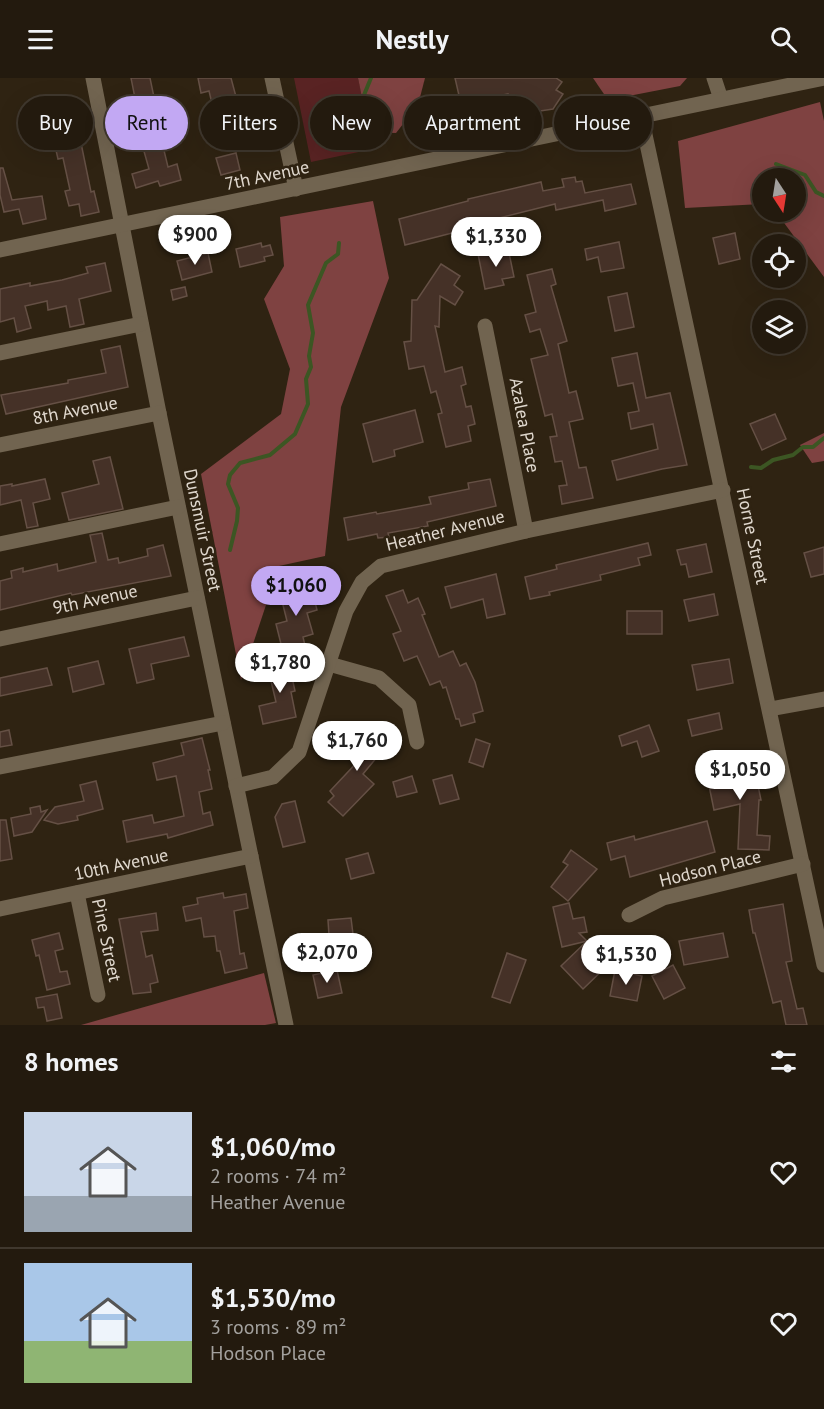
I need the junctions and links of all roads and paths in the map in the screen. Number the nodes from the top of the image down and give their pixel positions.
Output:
1 (93, 78) edge
2 (272, 78) edge
3 (714, 78) edge
4 (824, 78) edge
5 (721, 99) junction
6 (652, 114) edge
7 (554, 134) edge
8 (648, 150) edge
9 (296, 189) junction
10 (121, 225) junction
11 (0, 250) edge
12 (141, 324) junction
13 (485, 326) dead end
14 (0, 353) edge
15 (159, 413) junction
16 (0, 445) edge
17 (723, 490) junction
18 (178, 507) junction
19 (526, 531) junction
20 (0, 544) edge
21 (197, 598) junction
22 (0, 639) edge
23 (329, 664) junction
24 (824, 699) edge
25 (770, 709) junction
26 (223, 723) junction
27 (417, 742) dead end
28 (0, 767) edge
29 (236, 786) junction
30 (251, 856) junction
31 (803, 864) junction
32 (77, 893) junction
33 (0, 909) edge
34 (629, 915) dead end
35 (824, 965) edge
36 (98, 995) dead end
37 (286, 1025) edge

1 - 10 street, Dunsmuir Street
2 - 9 street
3 - 5 street
4 - 5 street, 7th Avenue
5 - 6 street, 7th Avenue
7 - 9 street, 7th Avenue
8 - 17 street, Horne Street
9 - 10 street, 7th Avenue
10 - 11 street, 7th Avenue
10 - 12 street, Dunsmuir Street
12 - 14 street
12 - 15 street, Dunsmuir Street
13 - 19 street, Azalea Place
15 - 16 street, 8th Avenue
15 - 18 street, Dunsmuir Street
17 - 19 street, Heather Avenue
17 - 25 street, Horne Street
18 - 20 street
18 - 21 street, Dunsmuir Street
19 - 23 street, Heather Avenue
21 - 22 street, 9th Avenue
21 - 26 street, Dunsmuir Street
23 - 27 street
23 - 29 street, Heather Avenue
24 - 25 street
25 - 31 street, Horne Street
26 - 28 street
26 - 29 street, Dunsmuir Street
29 - 30 street, Dunsmuir Street
30 - 32 street, 10th Avenue
30 - 37 street, Dunsmuir Street
31 - 34 street, Hodson Place
31 - 35 street, Horne Street
32 - 33 street, 10th Avenue
32 - 36 street, Pine Street

